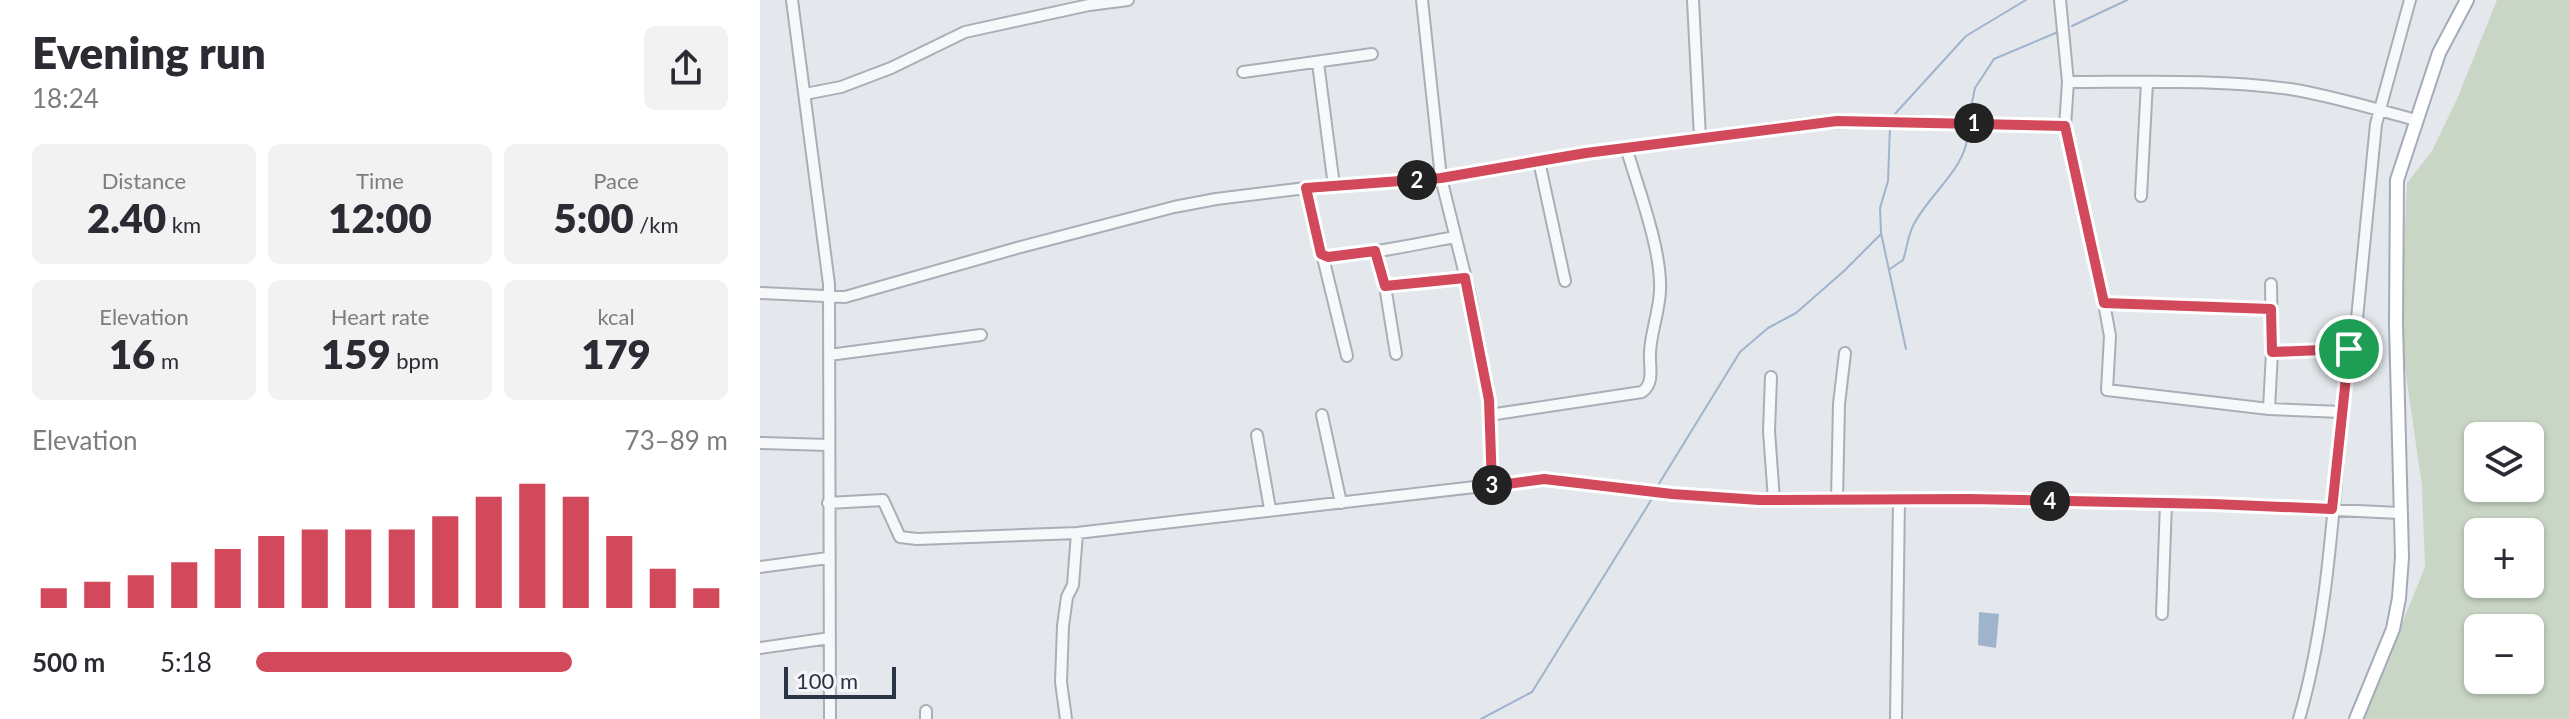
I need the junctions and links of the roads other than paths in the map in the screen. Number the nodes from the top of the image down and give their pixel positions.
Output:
1 (792, 0) edge
2 (1128, 0) edge
3 (1422, 0) edge
4 (1693, 0) edge
5 (2060, 0) edge
6 (2410, 0) edge
7 (2467, 0) edge
8 (1372, 54) dead end
9 (1318, 63) junction
10 (1243, 72) dead end
11 (2068, 82) junction
12 (2147, 82) junction
13 (805, 94) junction
14 (2379, 110) junction
15 (2416, 120) junction
16 (2065, 126) junction
17 (1700, 138) junction
18 (1626, 147) junction
19 (1539, 161) junction
20 (1441, 178) junction
21 (1334, 186) junction
22 (1306, 188) junction
23 (2141, 196) dead end
24 (1455, 237) junction
25 (1375, 251) junction
26 (1321, 254) junction
27 (1465, 278) junction
28 (1565, 281) dead end
29 (2271, 284) dead end
30 (1385, 286) junction
31 (760, 293) edge
32 (829, 298) junction
33 (2104, 303) junction
34 (2271, 309) junction
35 (981, 335) dead end
36 (2349, 349) junction
37 (2272, 352) junction
38 (1845, 353) dead end
39 (1396, 354) dead end
40 (829, 355) junction
41 (1347, 356) dead end
42 (1771, 377) dead end
43 (2269, 409) junction
44 (2341, 412) junction
45 (1322, 415) dead end
46 (1489, 415) junction
47 (1257, 435) dead end
48 (760, 443) edge
49 (828, 445) junction
50 (1492, 486) junction
51 (1837, 499) junction
52 (1899, 499) junction
53 (1774, 500) junction
54 (828, 503) junction
55 (1341, 503) junction
56 (2166, 503) junction
57 (1270, 509) junction
58 (2332, 509) junction
59 (2399, 513) junction
60 (1077, 533) junction
61 (828, 558) junction
62 (760, 567) edge
63 (2162, 614) dead end
64 (830, 638) junction
65 (760, 648) edge
66 (830, 719) edge
67 (1066, 719) edge
68 (1896, 719) edge
69 (2299, 719) edge
70 (2356, 719) edge

1 - 13 street
2 - 13 street
3 - 20 street
4 - 17 street
5 - 11 street
6 - 14 street
7 - 15 main road
8 - 9 street
9 - 10 street
9 - 21 street
11 - 12 street
11 - 16 street
12 - 14 street
12 - 23 street
13 - 32 street
14 - 15 street
14 - 36 street
15 - 59 main road
16 - 17 street
16 - 33 street
17 - 18 street
18 - 19 street
18 - 46 street
19 - 20 street
19 - 28 street
20 - 21 street
20 - 24 street
21 - 22 street
22 - 26 street
22 - 32 street
24 - 25 street
24 - 27 street
25 - 26 street
25 - 30 street
26 - 41 street
27 - 30 street
27 - 46 street
29 - 34 street
30 - 39 street
31 - 32 street
32 - 40 street
33 - 34 street
33 - 43 street
34 - 37 street
35 - 40 street
36 - 37 street
36 - 44 street
37 - 43 street
38 - 51 street
40 - 49 street
42 - 53 street
43 - 44 street
44 - 58 street
45 - 55 street
46 - 50 street
47 - 57 street
48 - 49 street
49 - 54 street
50 - 53 street
50 - 55 street
51 - 52 street
51 - 53 street
52 - 56 street
52 - 68 street
54 - 60 street
54 - 61 street
55 - 57 street
56 - 58 street
56 - 63 street
57 - 60 street
58 - 59 street
58 - 69 street
59 - 70 main road
60 - 67 street
61 - 62 street
61 - 64 street
64 - 65 street
64 - 66 street

